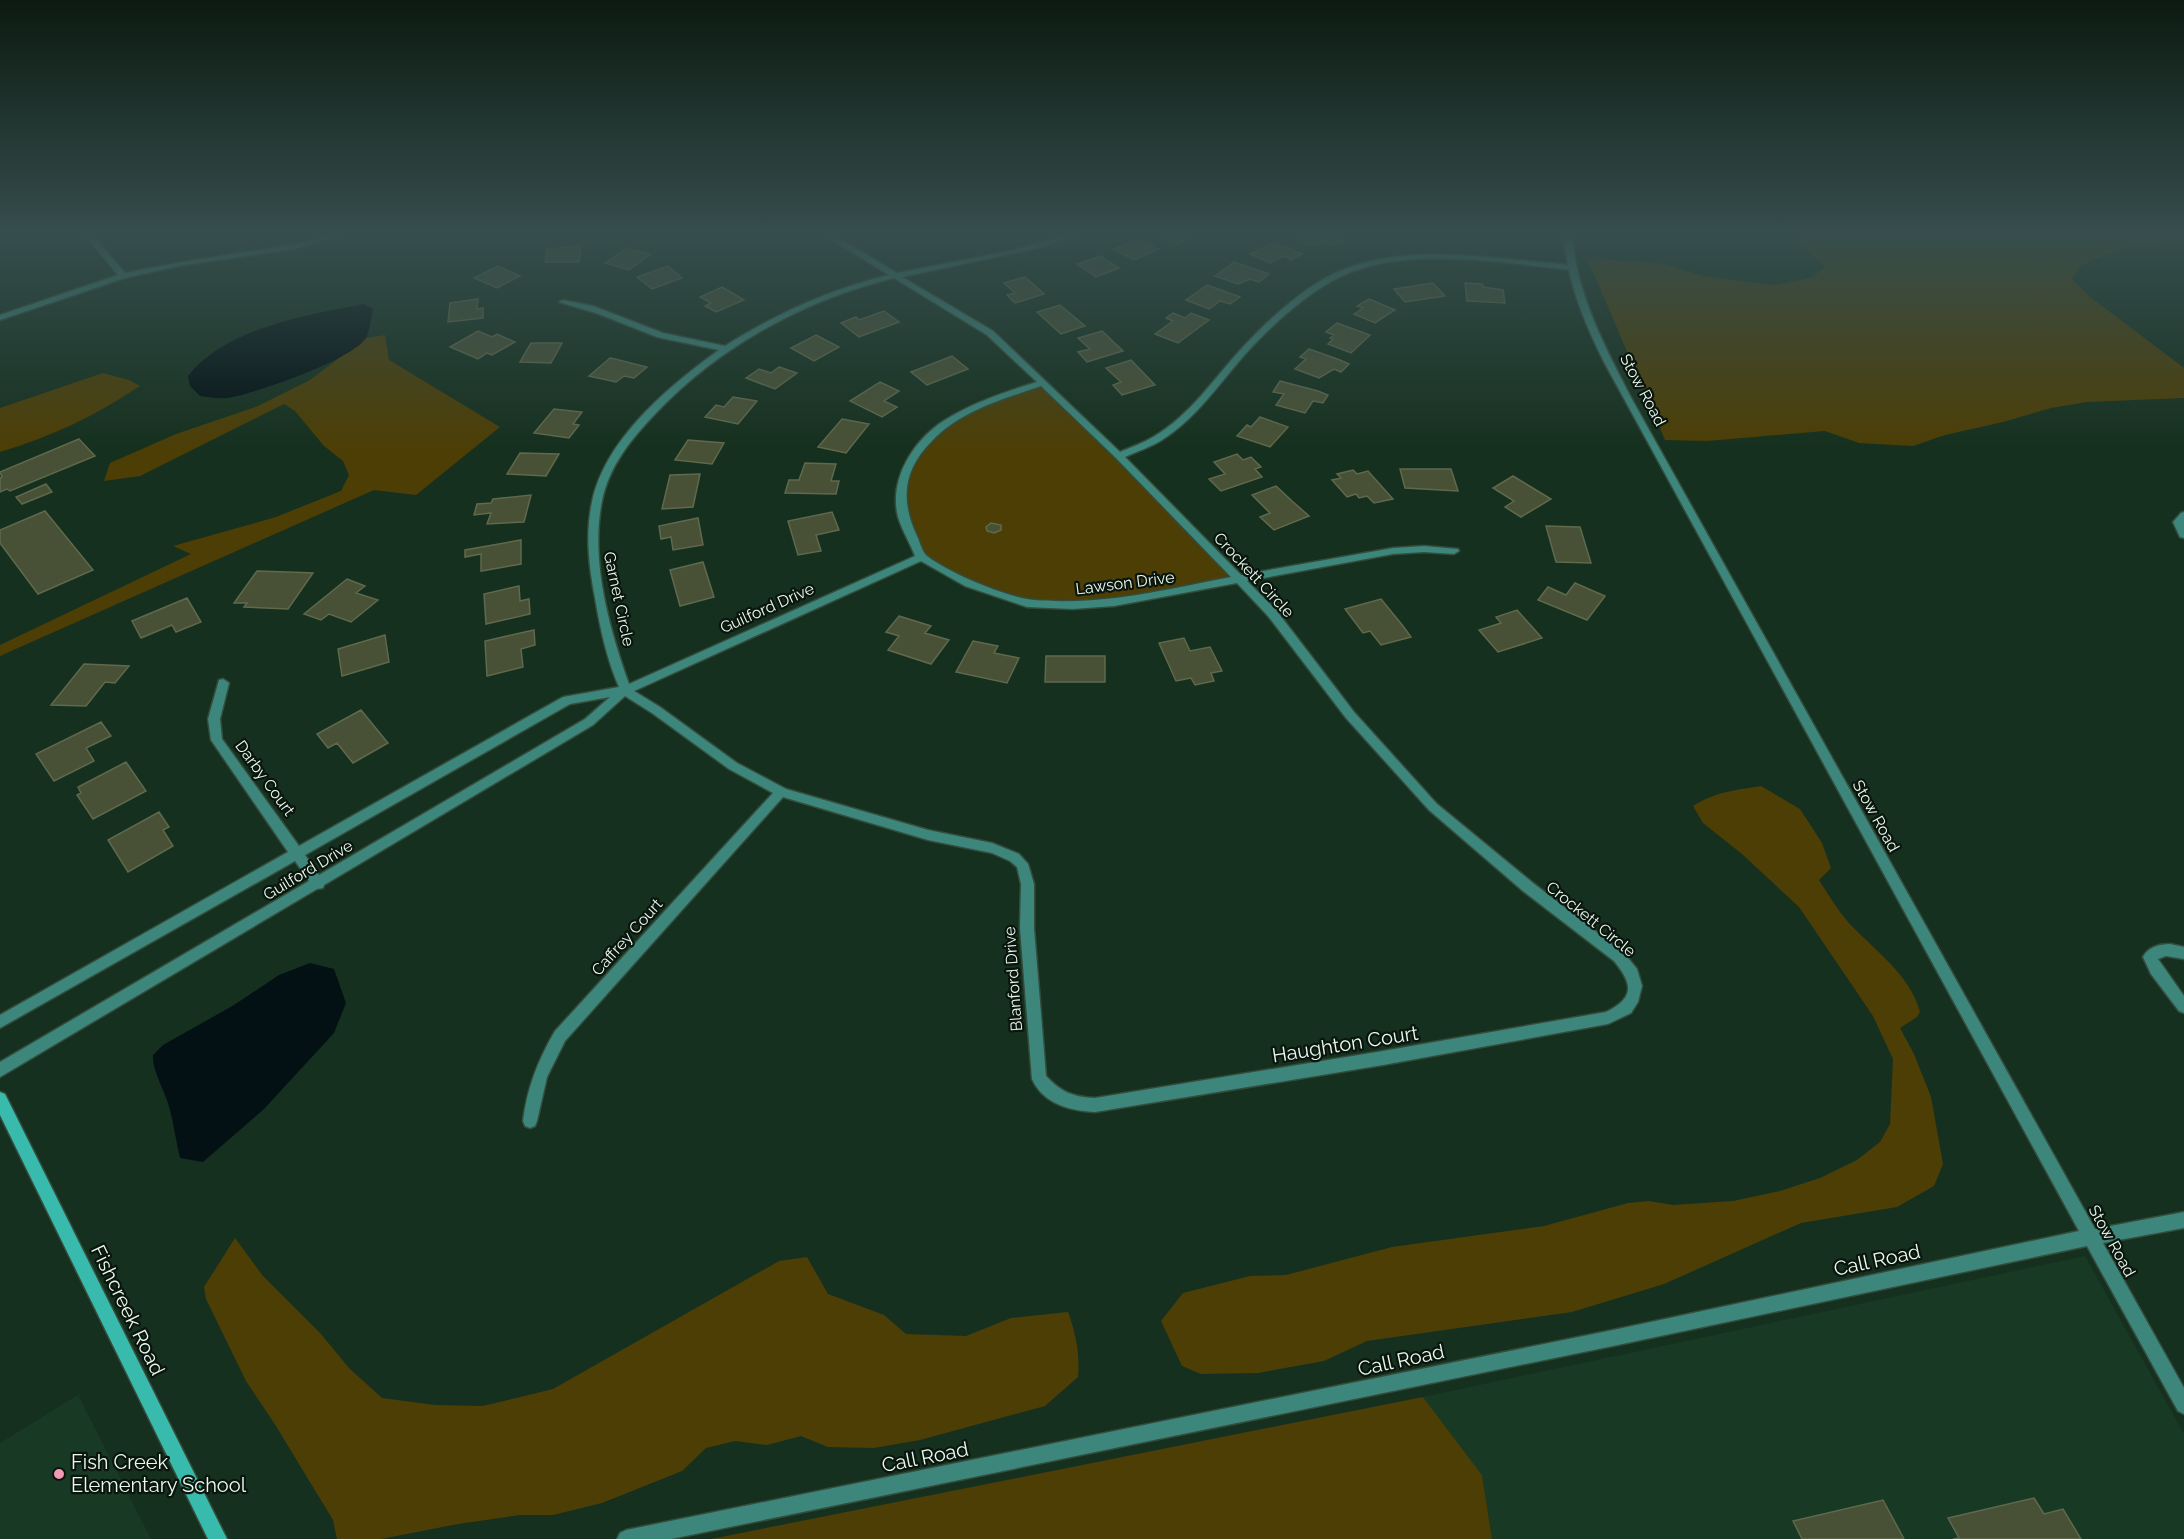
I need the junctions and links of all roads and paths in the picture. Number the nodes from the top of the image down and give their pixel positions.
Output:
1 (42, 304) edge
2 (572, 304) edge
3 (811, 304) edge
4 (942, 304) edge
5 (1296, 304) edge
6 (1583, 304) edge
7 (0, 318) edge
8 (724, 348) junction
9 (1043, 382) junction
10 (1119, 456) junction
11 (2181, 518) edge
12 (2184, 536) edge
13 (1454, 551) dead end
14 (921, 557) junction
15 (1239, 580) junction
16 (223, 683) dead end
17 (626, 690) junction
18 (781, 792) junction
19 (298, 853) junction
20 (318, 884) junction
21 (2184, 953) edge
22 (1632, 973) joint
23 (2184, 1007) edge
24 (0, 1022) edge
25 (0, 1070) edge
26 (1039, 1079) joint
27 (0, 1099) edge
28 (530, 1121) dead end
29 (2184, 1220) edge
30 (2091, 1238) junction
31 (2184, 1405) edge
32 (218, 1539) edge
33 (626, 1539) edge

1 - 7 street
2 - 8 street
3 - 8 street, Garnet Circle
4 - 9 street, Crockett Circle
5 - 10 street
6 - 30 street, Stow Road
8 - 17 street, Garnet Circle
9 - 10 street, Crockett Circle
9 - 14 street
10 - 15 street, Crockett Circle
11 - 12 street
13 - 15 street, Lawson Drive
14 - 15 street, Lawson Drive
14 - 17 street, Guilford Drive
15 - 22 street, Crockett Circle
16 - 19 street, Darby Court
17 - 18 street
17 - 19 street, Guilford Drive
17 - 20 street, Guilford Drive
18 - 26 street, Blanford Drive
18 - 28 street, Caffrey Court
19 - 20 street, Darby Court
19 - 24 street, Guilford Drive
20 - 25 street, Guilford Drive
21 - 23 street
22 - 26 street, Haughton Court
27 - 32 main road, Fishcreek Road
29 - 30 street, Call Road
30 - 31 street, Stow Road
30 - 33 street, Call Road

